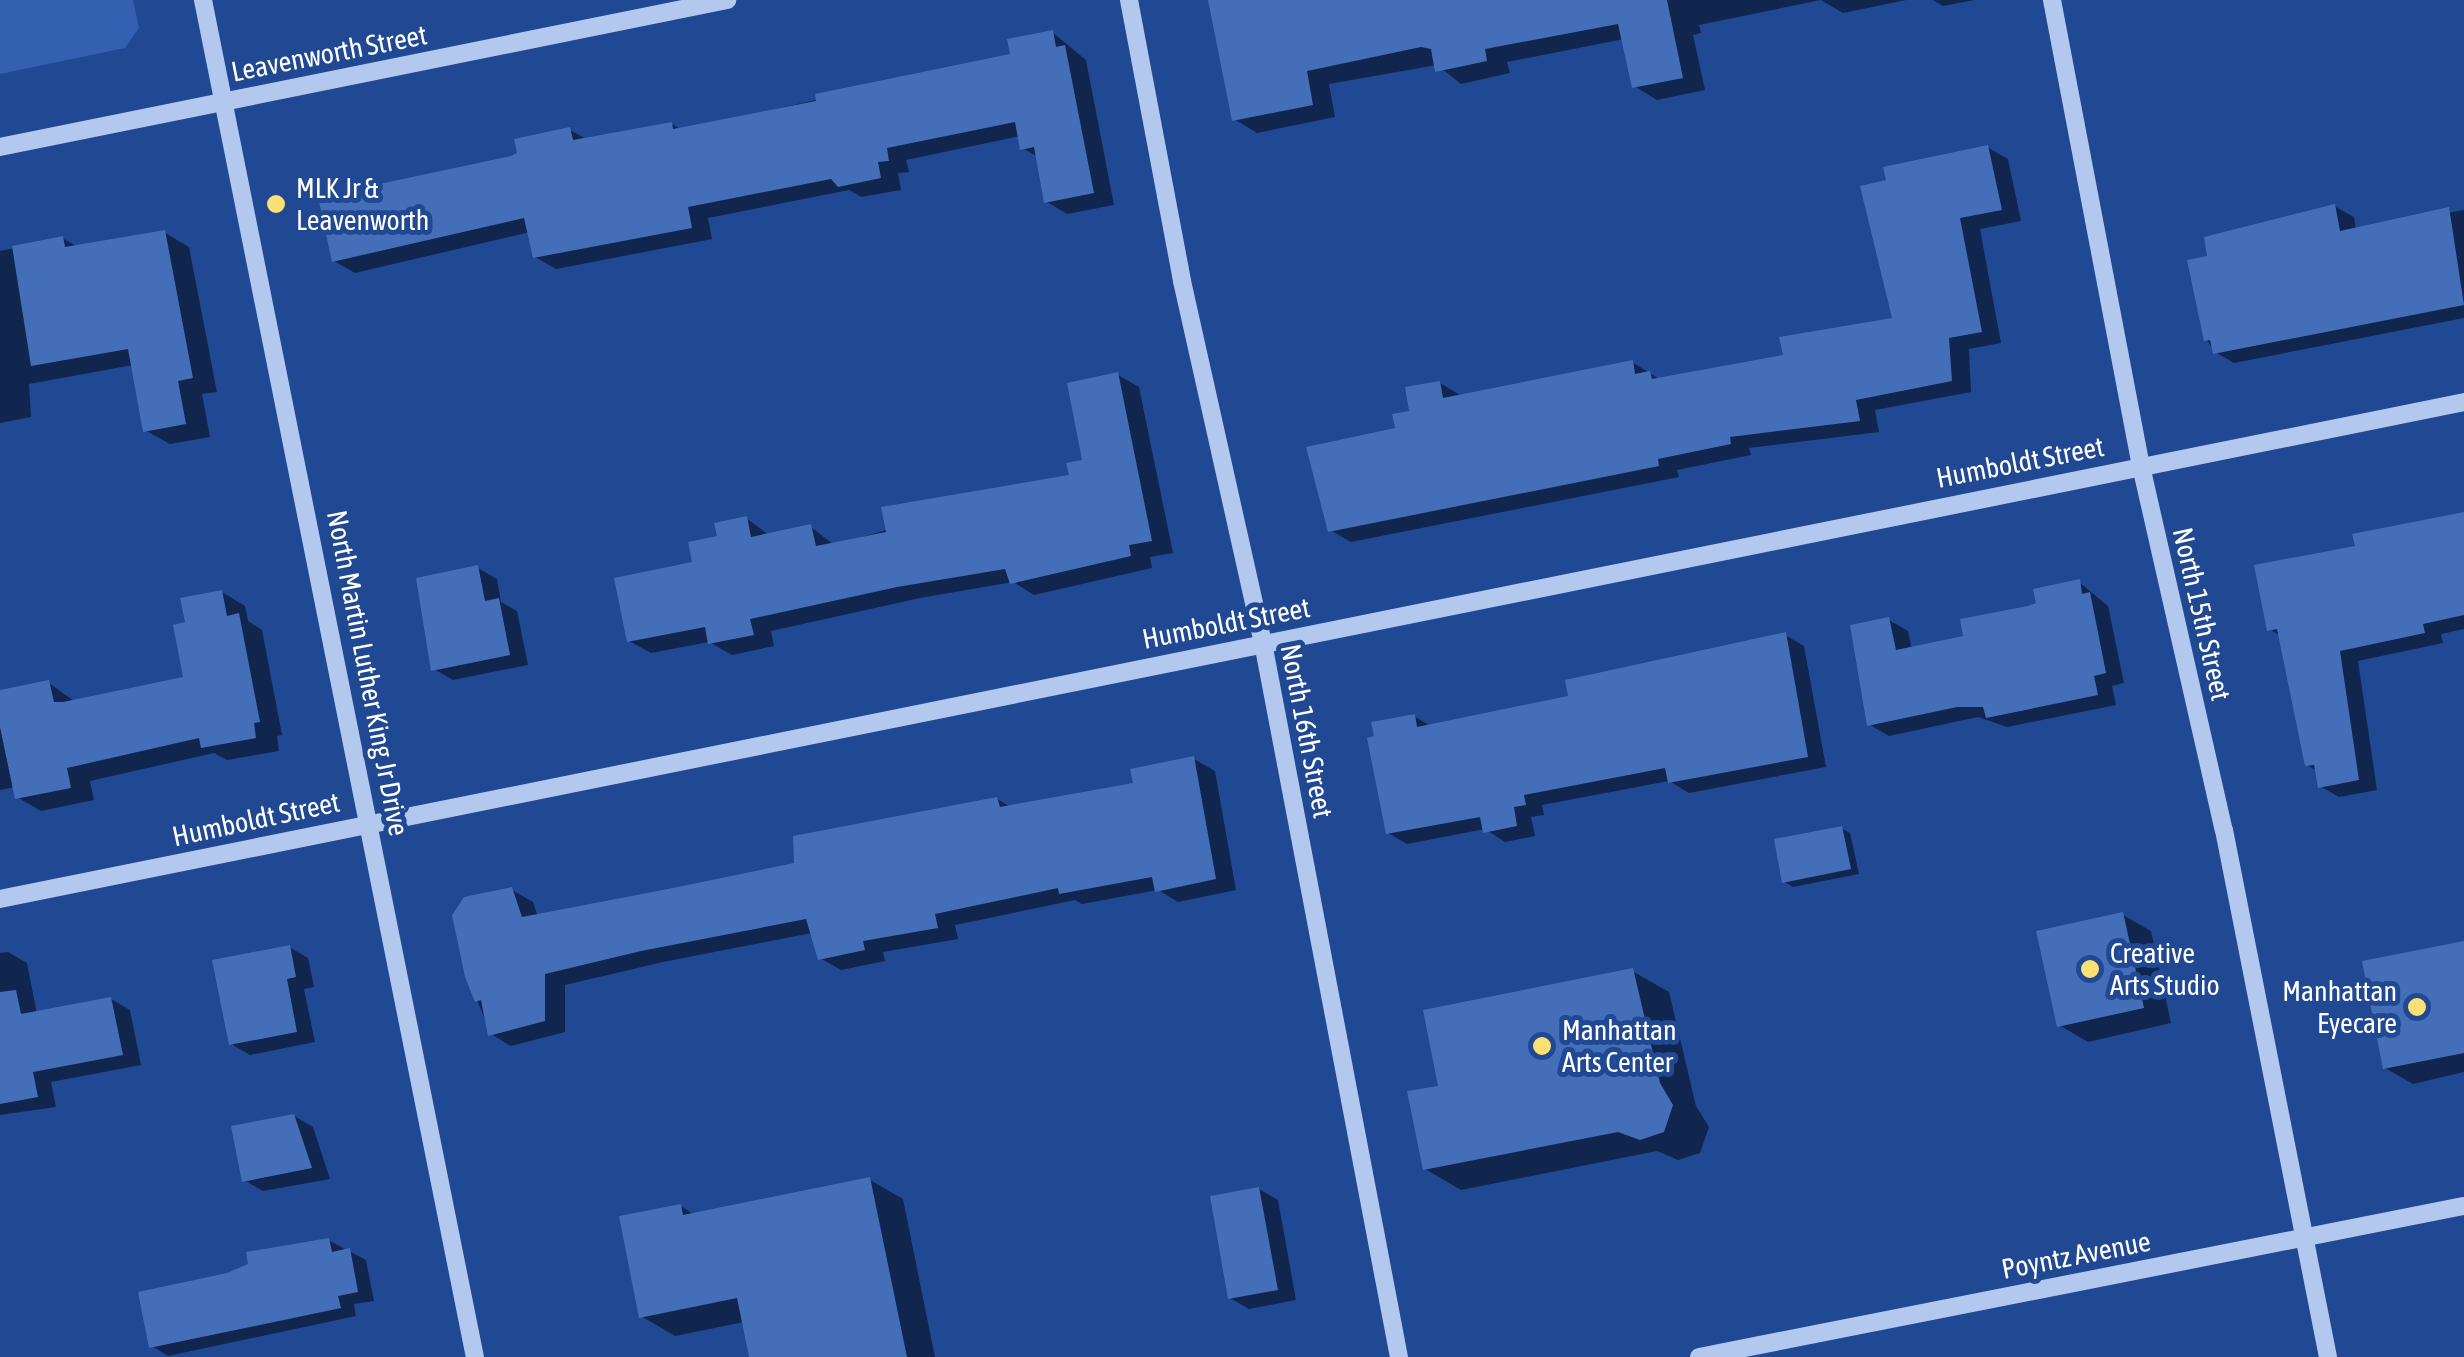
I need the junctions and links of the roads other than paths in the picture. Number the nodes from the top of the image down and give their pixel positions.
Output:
1 (203, 0) edge
2 (726, 0) edge
3 (1129, 0) edge
4 (2052, 0) edge
5 (223, 102) junction
6 (0, 147) edge
7 (2464, 402) edge
8 (2141, 466) junction
9 (1262, 643) junction
10 (370, 823) junction
11 (0, 899) edge
12 (2464, 1206) edge
13 (2306, 1238) junction
14 (476, 1357) edge
15 (1399, 1357) edge
16 (1699, 1357) edge
17 (2328, 1357) edge

1 - 5 street, North Martin Luther King Jr Drive
2 - 5 street, Leavenworth Street
3 - 9 street, North 16th Street
4 - 8 street, North 15th Street
5 - 6 street, Leavenworth Street
5 - 10 street, North Martin Luther King Jr Drive
7 - 8 street, Humboldt Street
8 - 9 street, Humboldt Street
8 - 13 street, North 15th Street
9 - 10 street, Humboldt Street
9 - 15 street, North 16th Street
10 - 11 street, Humboldt Street
10 - 14 street, North Martin Luther King Jr Drive
12 - 13 street, Poyntz Avenue
13 - 16 street, Poyntz Avenue
13 - 17 street, North 15th Street

